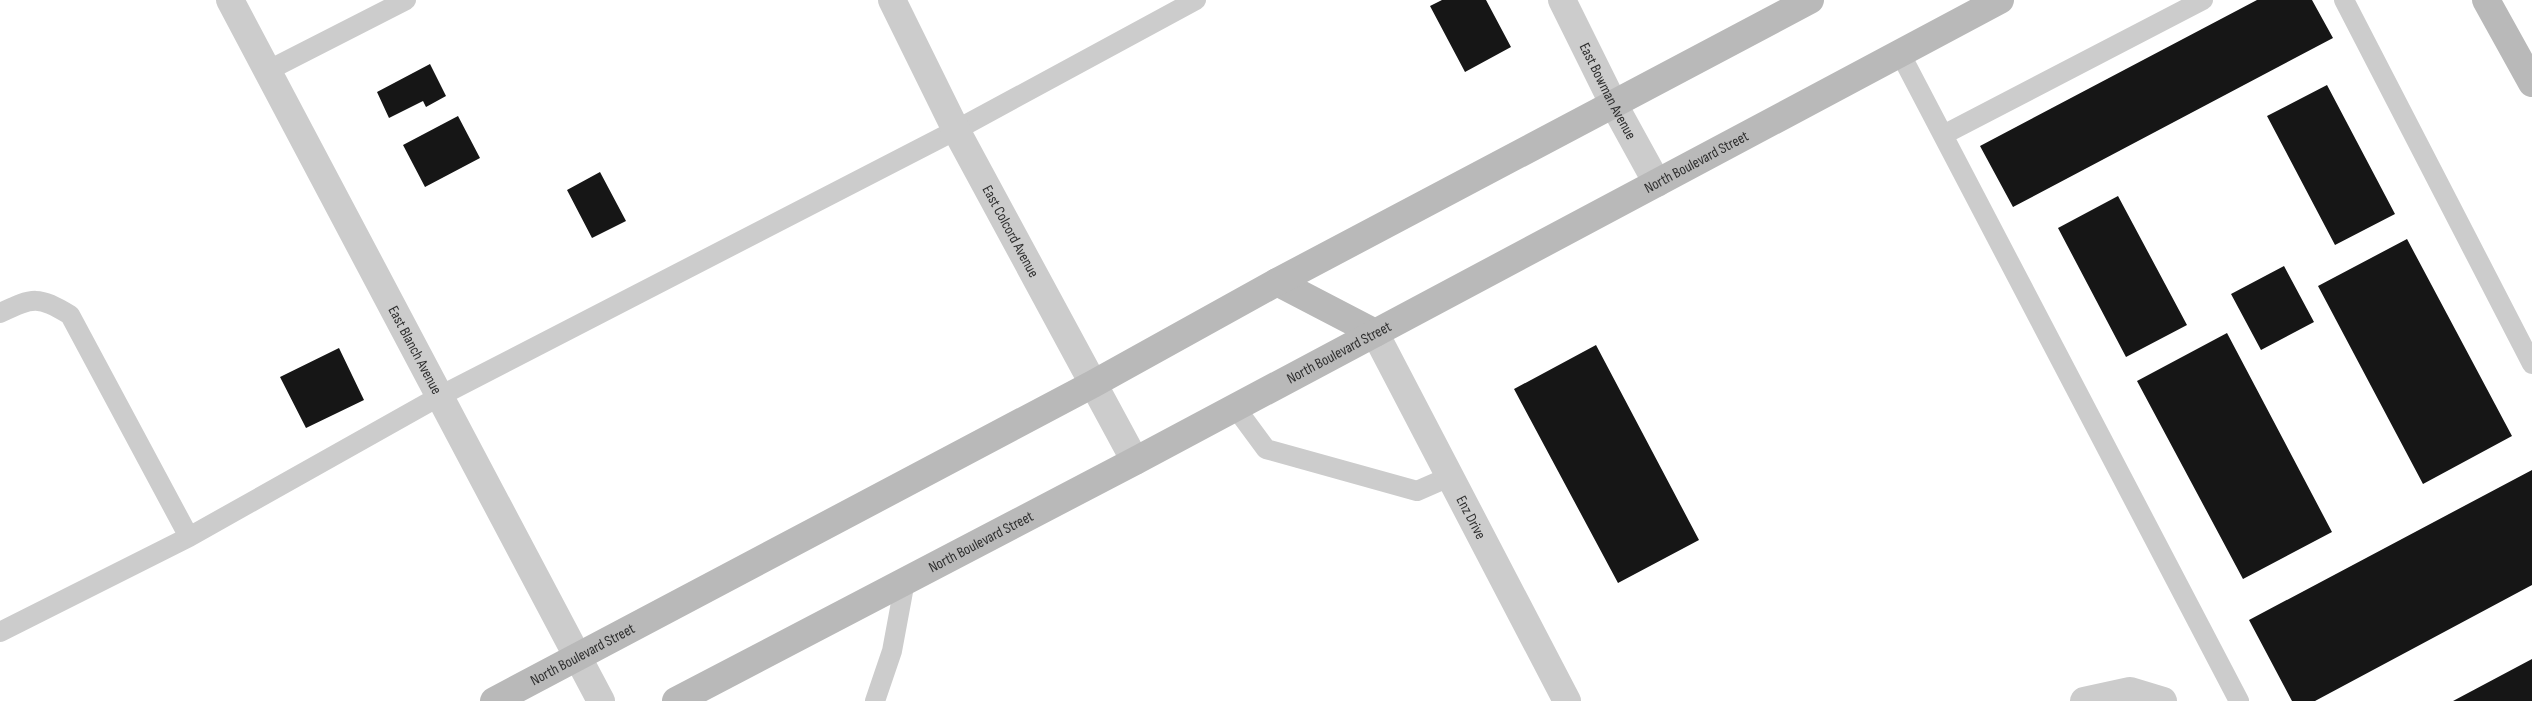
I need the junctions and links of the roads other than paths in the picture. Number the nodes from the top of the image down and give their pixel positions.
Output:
1 (230, 0) edge
2 (406, 0) edge
3 (892, 0) edge
4 (1196, 0) edge
5 (1562, 0) edge
6 (1810, 0) edge
7 (2000, 0) edge
8 (2203, 0) edge
9 (2344, 0) edge
10 (2486, 0) edge
11 (1901, 54) junction
12 (267, 71) junction
13 (2530, 74) edge
14 (1613, 103) junction
15 (956, 130) junction
16 (1943, 135) junction
17 (1657, 182) junction
18 (1277, 282) junction
19 (0, 313) edge
20 (1376, 333) junction
21 (2532, 364) edge
22 (1093, 384) junction
23 (440, 396) junction
24 (1235, 407) junction
25 (1135, 461) junction
26 (1449, 476) junction
27 (189, 537) junction
28 (905, 581) junction
29 (0, 632) edge
30 (577, 656) junction
31 (494, 701) edge
32 (601, 701) edge
33 (676, 701) edge
34 (875, 701) edge
35 (1567, 701) edge
36 (2084, 701) edge
37 (2164, 701) edge
38 (2239, 701) edge

1 - 12 street, East Blanch Avenue
2 - 12 lane
3 - 15 street, East Colcord Avenue
4 - 15 lane
5 - 14 street, East Bowman Avenue
6 - 14 main road, North Boulevard Street
7 - 11 main road, North Boulevard Street
8 - 16 lane
9 - 21 lane
10 - 13 main road
11 - 16 lane
11 - 17 main road, North Boulevard Street
12 - 23 street, East Blanch Avenue
14 - 17 street, East Bowman Avenue
14 - 18 main road, North Boulevard Street
15 - 22 street, East Colcord Avenue
15 - 23 lane
16 - 38 lane
17 - 20 main road, North Boulevard Street
18 - 20 main road
18 - 22 main road, North Boulevard Street
19 - 27 lane
20 - 24 main road, North Boulevard Street
20 - 26 street, Enz Drive
22 - 25 street, East Colcord Avenue
22 - 30 main road, North Boulevard Street
23 - 27 lane
23 - 30 street, East Blanch Avenue
24 - 25 main road, North Boulevard Street
24 - 26 lane
25 - 28 main road, North Boulevard Street
26 - 35 street, Enz Drive
27 - 29 lane
28 - 33 main road, North Boulevard Street
28 - 34 lane
30 - 31 main road, North Boulevard Street
30 - 32 street, East Blanch Avenue
36 - 37 street

